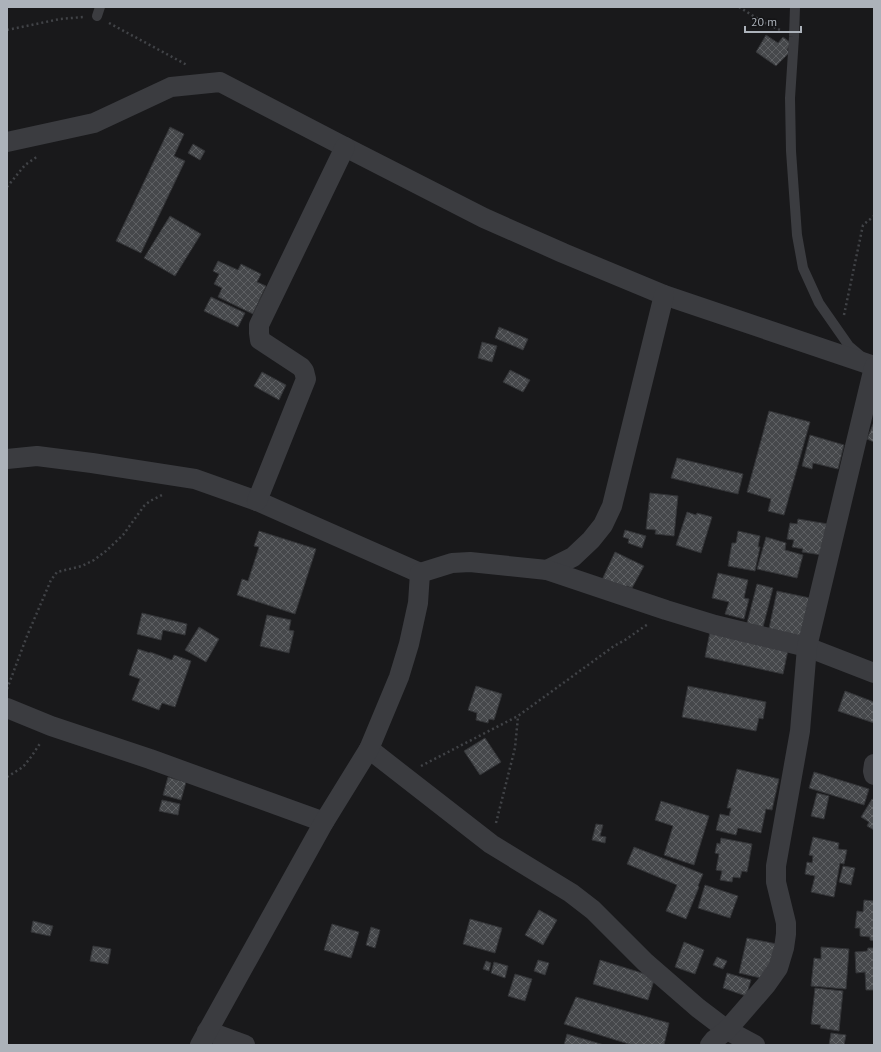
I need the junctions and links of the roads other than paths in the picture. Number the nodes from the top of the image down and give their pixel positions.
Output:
1 (795, 7) edge
2 (7, 142) edge
3 (345, 147) junction
4 (664, 295) junction
5 (874, 366) edge
6 (7, 459) edge
7 (256, 501) junction
8 (547, 570) junction
9 (420, 573) junction
10 (807, 647) junction
11 (874, 673) edge
12 (7, 708) edge
13 (369, 749) junction
14 (874, 764) edge
15 (874, 776) edge
16 (324, 822) junction
17 (727, 1030) junction
18 (203, 1038) edge
19 (245, 1045) edge
20 (710, 1045) edge
21 (756, 1045) edge

1 - 5 lane
2 - 3 street
3 - 4 street
3 - 7 street
4 - 5 street
4 - 8 street
5 - 10 street
6 - 7 street
7 - 9 street
8 - 9 street
8 - 10 street
9 - 13 street
10 - 11 street
10 - 17 street
12 - 16 street
13 - 16 street
13 - 17 street
14 - 15 street
16 - 18 street
17 - 20 street
17 - 21 street
18 - 19 street

